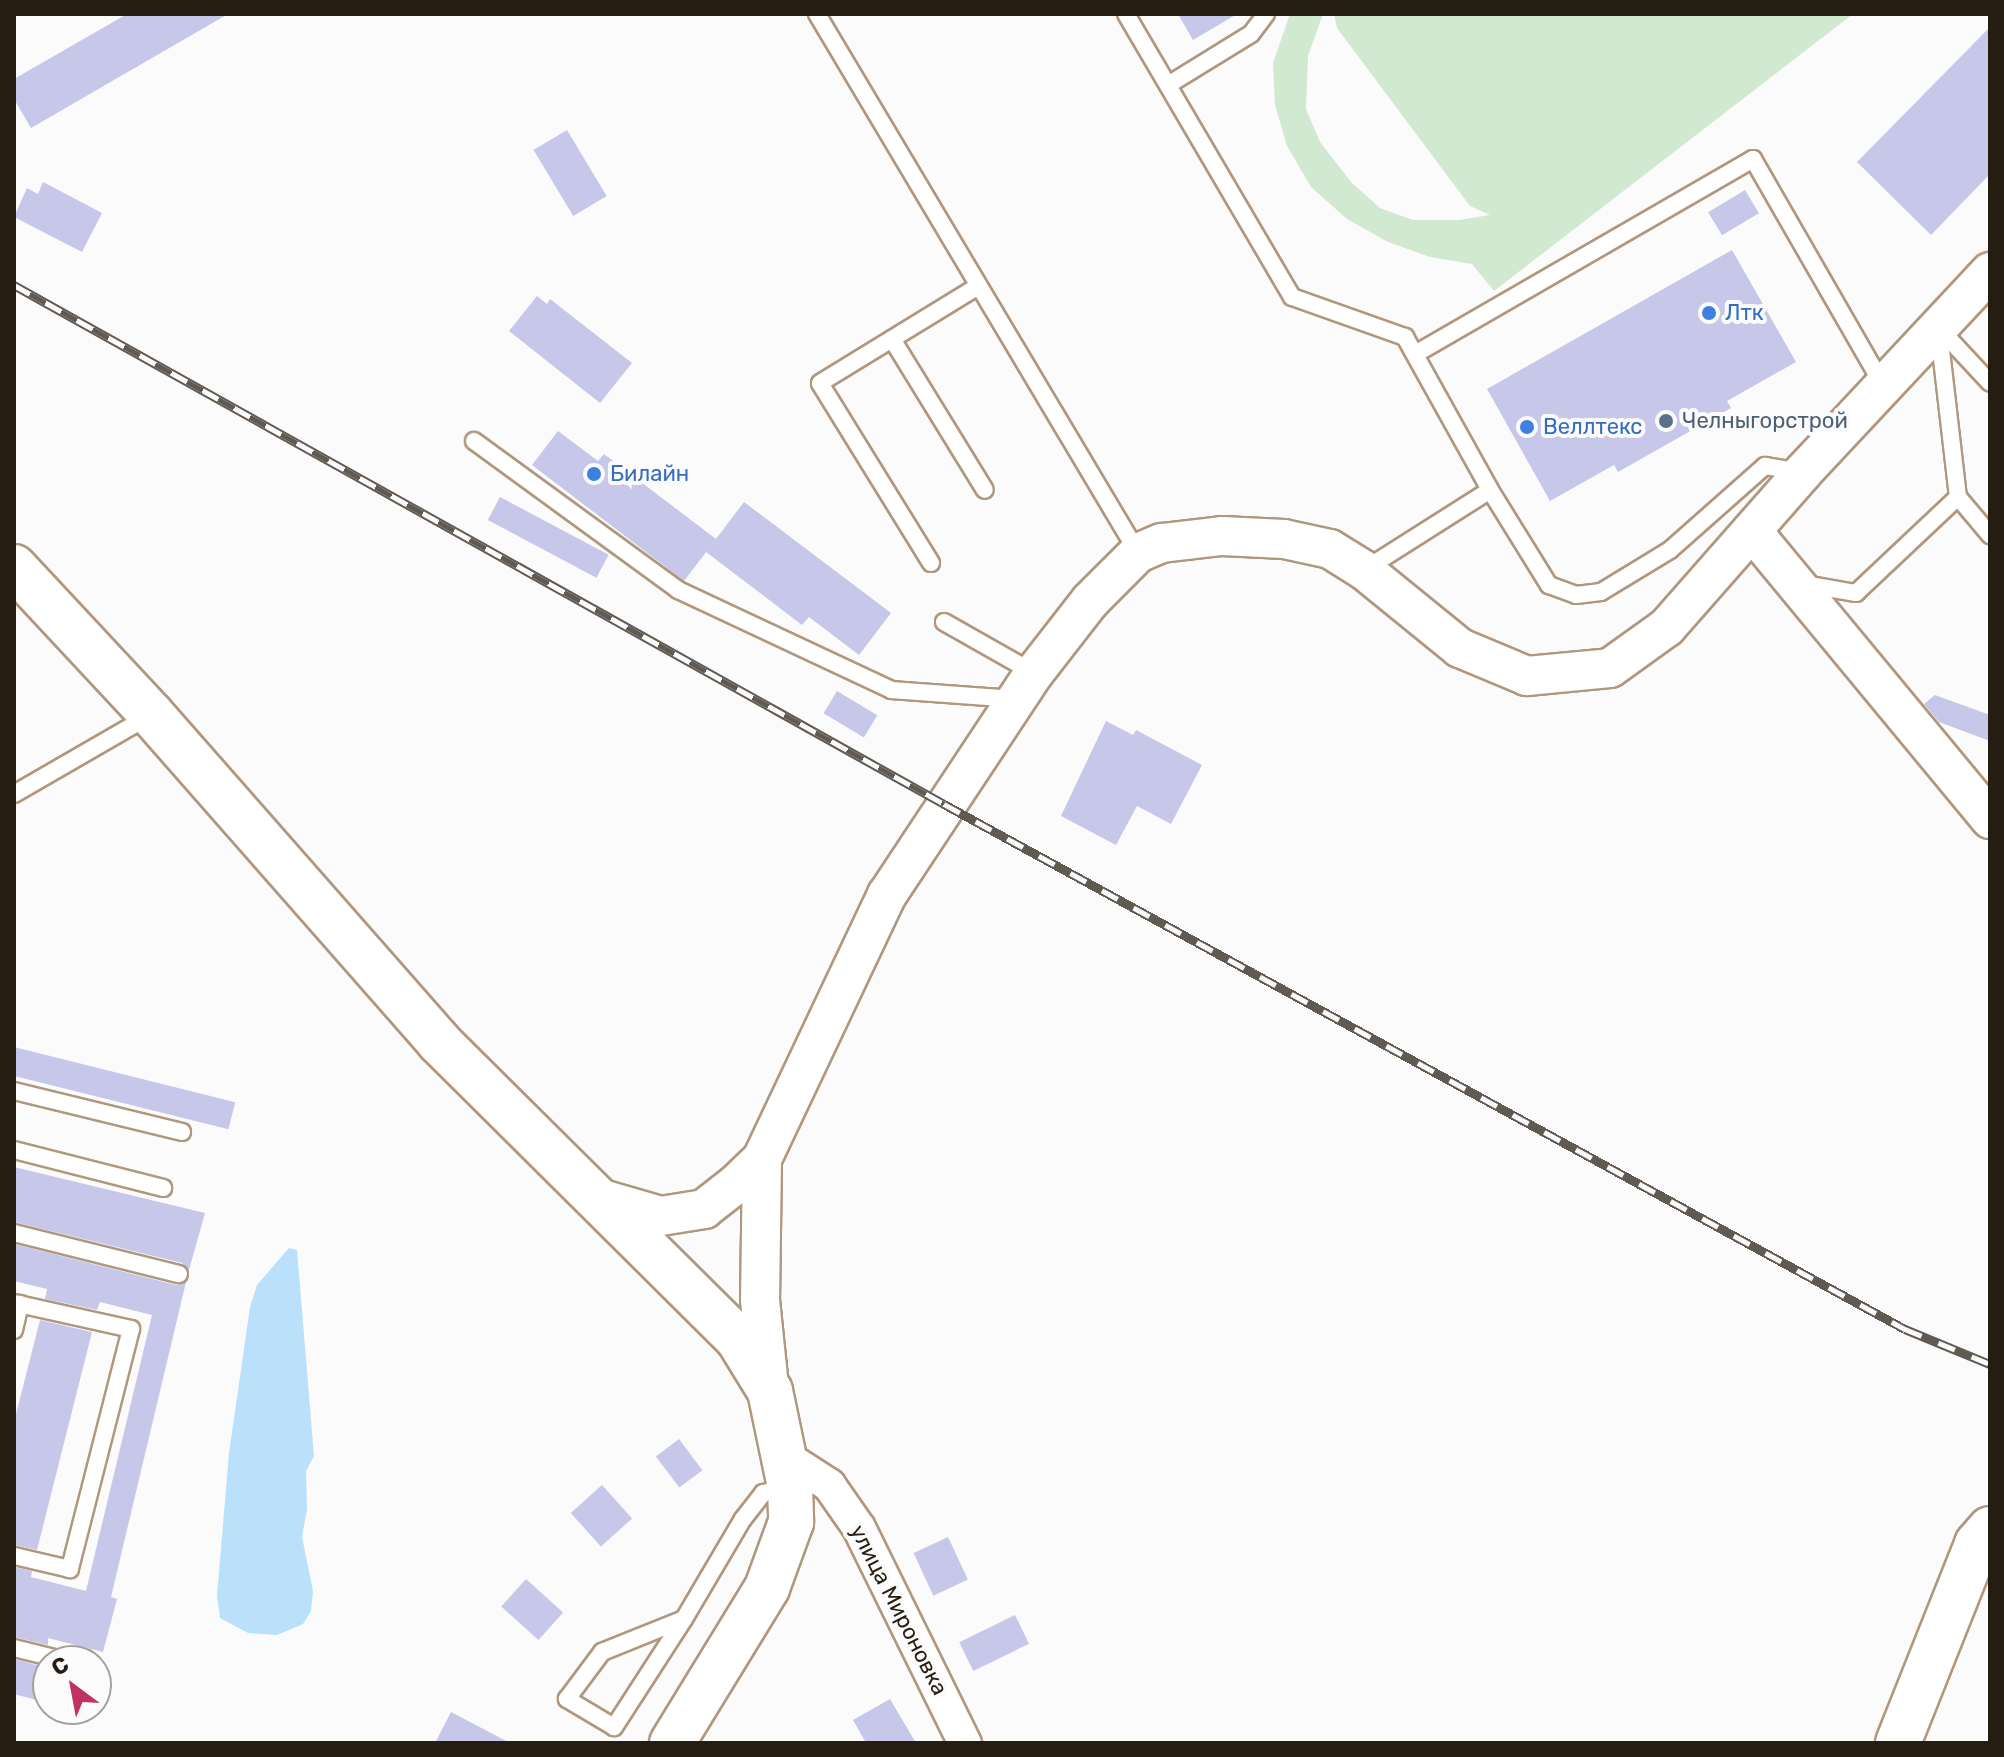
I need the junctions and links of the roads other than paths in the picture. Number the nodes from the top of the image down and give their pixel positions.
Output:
1 (817, 14) edge
2 (1126, 14) edge
3 (1266, 14) edge
4 (1168, 85) junction
5 (1990, 272) edge
6 (978, 286) junction
7 (1938, 327) junction
8 (892, 339) junction
9 (1417, 353) junction
10 (1990, 383) edge
11 (1883, 385) junction
12 (474, 441) dead end
13 (1803, 472) junction
14 (985, 490) dead end
15 (1490, 490) junction
16 (1958, 497) junction
17 (1752, 531) junction
18 (1990, 535) edge
19 (1138, 553) junction
20 (931, 563) dead end
21 (14, 567) edge
22 (1364, 570) junction
23 (1795, 582) junction
24 (944, 622) dead end
25 (1025, 686) junction
26 (152, 715) junction
27 (14, 794) edge
28 (1990, 819) edge
29 (14, 1091) edge
30 (182, 1132) dead end
31 (14, 1150) edge
32 (762, 1159) junction
33 (163, 1188) dead end
34 (602, 1199) junction
35 (14, 1233) edge
36 (179, 1274) dead end
37 (17, 1304) edge
38 (14, 1330) edge
39 (770, 1391) junction
40 (787, 1471) junction
41 (1990, 1529) edge
42 (14, 1556) edge
43 (684, 1619) junction
44 (672, 1743) edge
45 (965, 1743) edge
46 (1898, 1743) edge

1 - 6 lane
2 - 4 lane
3 - 4 lane
4 - 9 lane
5 - 7 street
6 - 8 lane
6 - 19 lane
7 - 10 lane
7 - 11 street
7 - 16 lane
8 - 14 lane
8 - 20 lane
9 - 11 lane
9 - 15 lane
11 - 13 street
12 - 25 lane
13 - 15 lane
13 - 17 street
15 - 22 lane
16 - 18 lane
16 - 23 lane
17 - 22 street
17 - 23 street
19 - 22 street
19 - 25 street
21 - 26 main road
23 - 28 street
24 - 25 lane
25 - 32 street
26 - 27 lane
26 - 34 main road
29 - 30 lane
31 - 33 lane
32 - 34 street
32 - 39 street
34 - 39 main road
35 - 36 lane
37 - 38 lane
37 - 42 lane
39 - 40 main road
40 - 43 lane
40 - 44 main road
40 - 45 street, улица Мироновка
41 - 46 main road
43 - 43 lane

